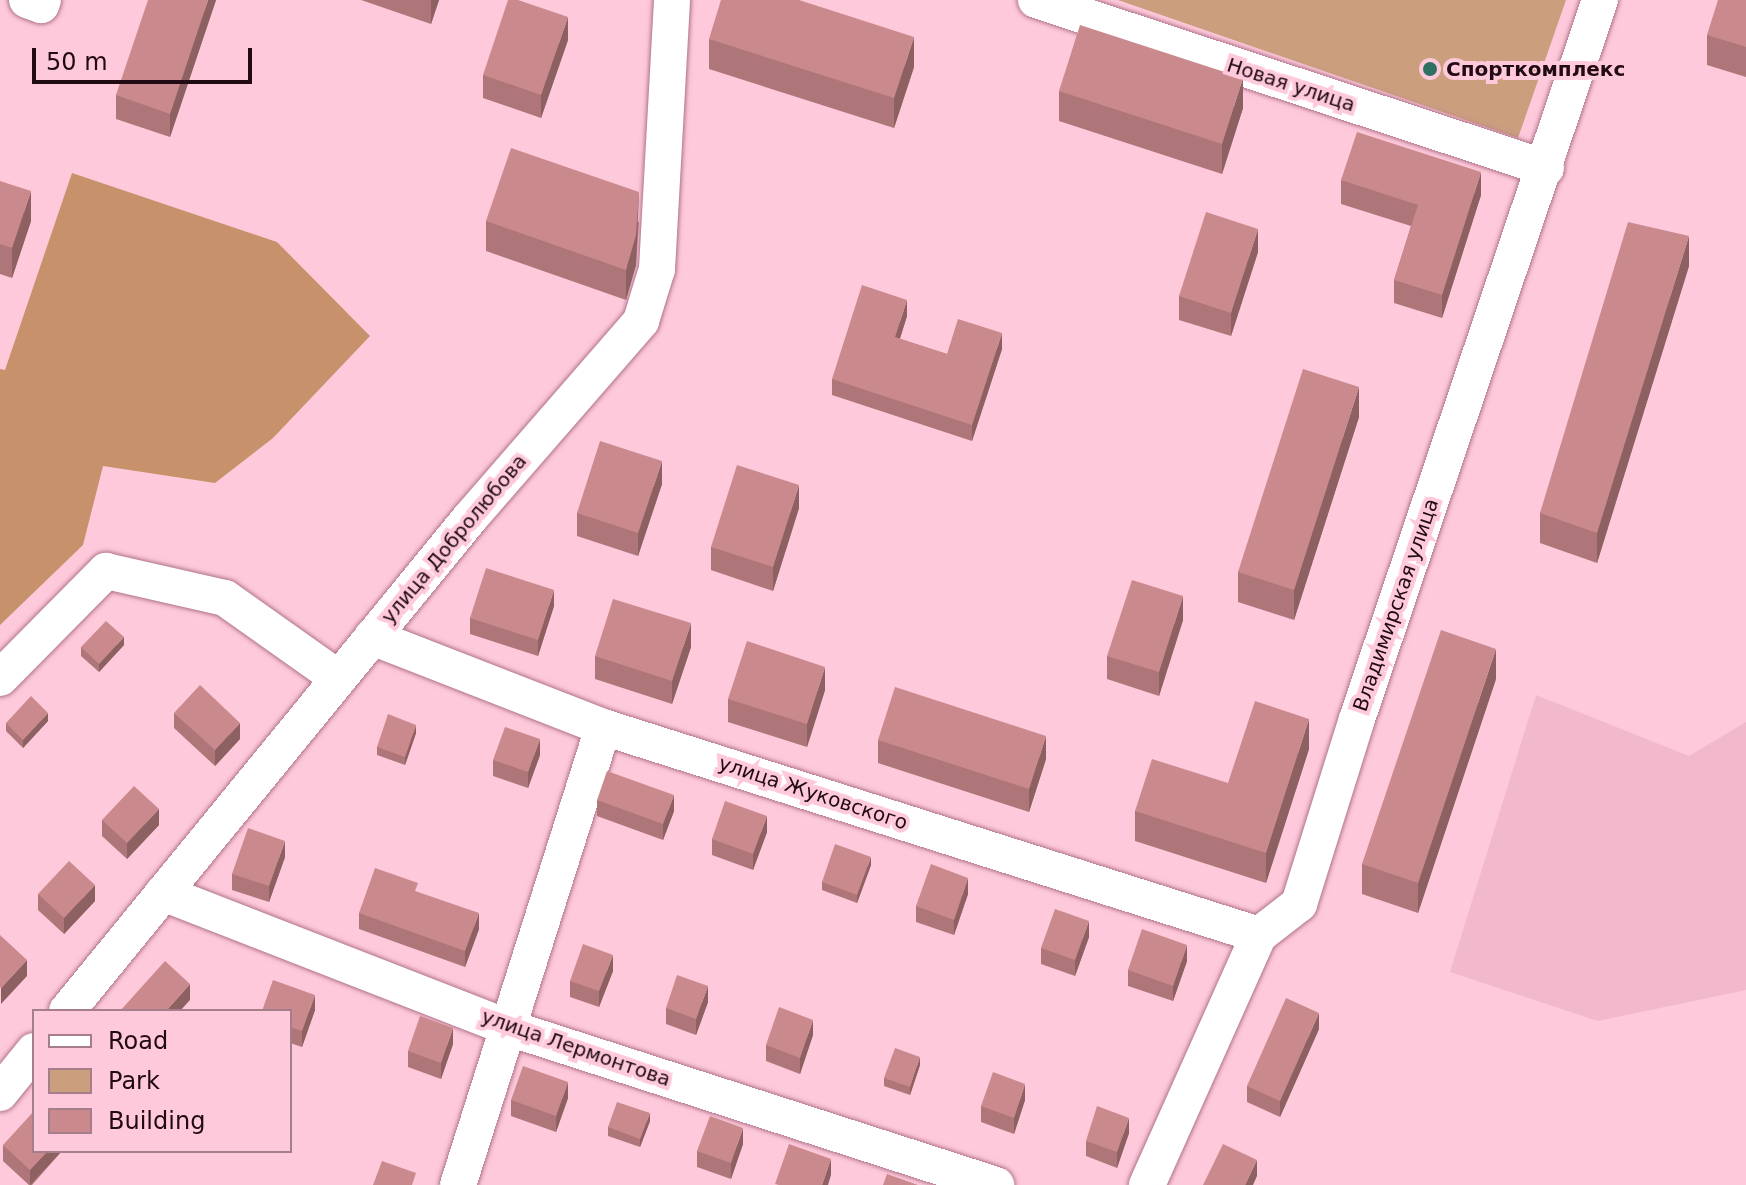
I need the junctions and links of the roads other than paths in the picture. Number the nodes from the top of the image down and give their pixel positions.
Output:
1 (672, 0) edge
2 (1036, 0) edge
3 (1600, 0) edge
4 (1546, 168) junction
5 (372, 637) junction
6 (0, 678) edge
7 (338, 678) junction
8 (603, 727) junction
9 (163, 893) junction
10 (1259, 935) junction
11 (69, 1009) edge
12 (509, 1028) junction
13 (32, 1053) edge
14 (0, 1093) edge
15 (458, 1185) edge
16 (996, 1185) edge
17 (1147, 1185) edge

1 - 5 street, улица Добролюбова
2 - 4 street, Новая улица
3 - 4 street, Владимирская улица
4 - 10 street, Владимирская улица
5 - 7 street, улица Добролюбова
5 - 8 street, улица Жуковского
6 - 7 street
7 - 9 street, улица Добролюбова
8 - 10 street, улица Жуковского
8 - 12 street
9 - 11 street, улица Добролюбова
9 - 12 street, улица Лермонтова
10 - 17 street, Владимирская улица
12 - 15 street
12 - 16 street, улица Лермонтова
13 - 14 street

